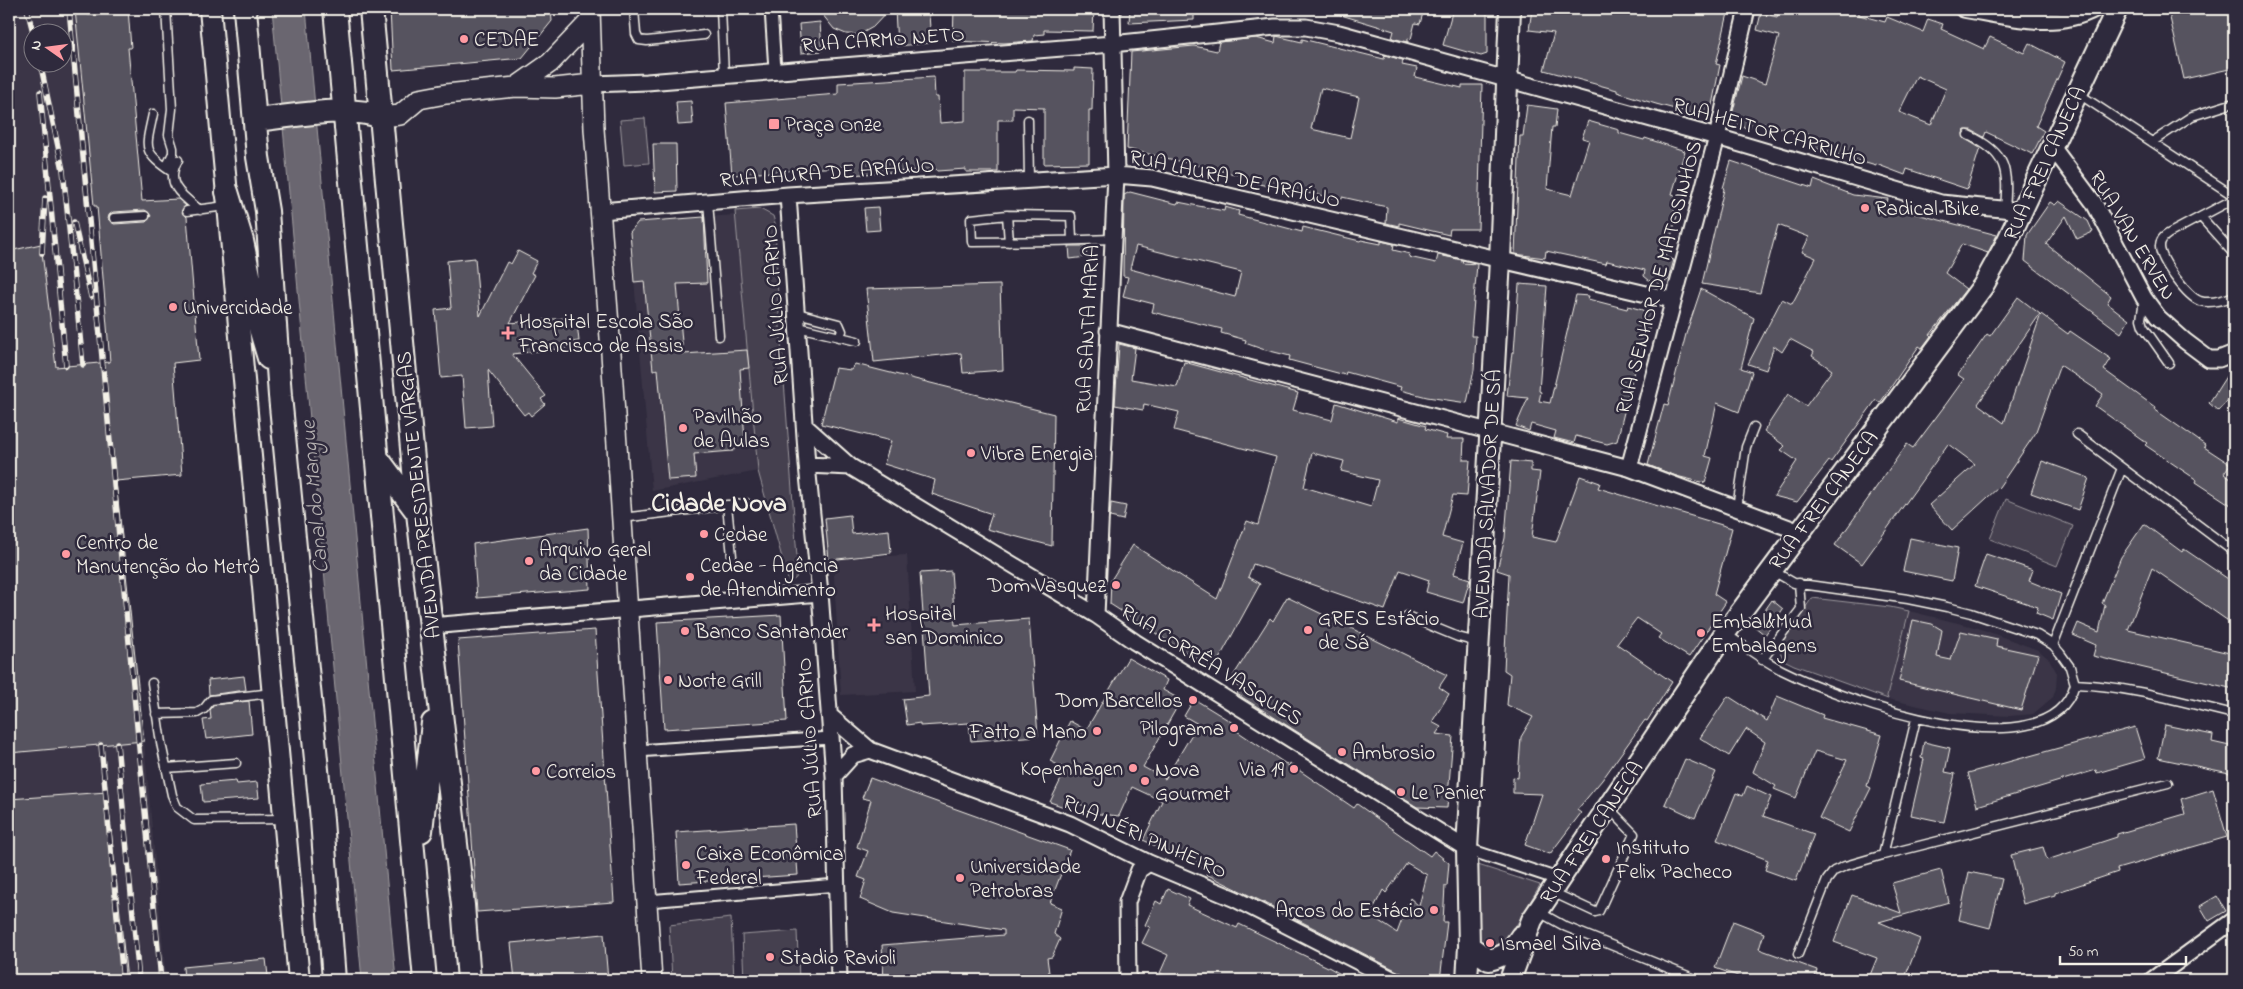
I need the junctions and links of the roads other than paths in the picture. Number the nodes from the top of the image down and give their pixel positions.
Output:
1 (166, 9) edge
2 (210, 9) edge
3 (245, 9) edge
4 (335, 9) edge
5 (371, 9) edge
6 (634, 9) edge
7 (721, 9) edge
8 (771, 9) edge
9 (1112, 9) edge
10 (1510, 9) edge
11 (1747, 9) edge
12 (1963, 9) edge
13 (2095, 9) edge
14 (2117, 9) edge
15 (590, 15) edge
16 (704, 35) dead end
17 (1112, 44) junction
18 (775, 70) junction
19 (724, 75) junction
20 (1508, 80) junction
21 (592, 84) junction
22 (516, 87) junction
23 (2077, 93) junction
24 (2234, 103) edge
25 (344, 111) junction
26 (153, 114) dead end
27 (381, 117) junction
28 (255, 120) junction
29 (1028, 120) dead end
30 (1968, 135) dead end
31 (1717, 137) junction
32 (2152, 142) junction
33 (2053, 148) junction
34 (178, 160) dead end
35 (169, 170) junction
36 (1116, 175) junction
37 (1029, 180) junction
38 (788, 195) junction
39 (2234, 198) edge
40 (228, 201) junction
41 (708, 202) junction
42 (200, 210) junction
43 (186, 211) dead end
44 (601, 211) junction
45 (2014, 211) junction
46 (146, 216) dead end
47 (1007, 216) junction
48 (2201, 216) junction
49 (114, 218) dead end
50 (1112, 239) junction
51 (1072, 240) junction
52 (1008, 242) junction
53 (2234, 254) edge
54 (1500, 260) junction
55 (2234, 296) edge
56 (2144, 298) junction
57 (1672, 300) junction
58 (798, 320) junction
59 (1108, 331) junction
60 (719, 336) dead end
61 (839, 337) junction
62 (857, 341) dead end
63 (2234, 353) edge
64 (2168, 363) dead end
65 (280, 396) junction
66 (805, 426) junction
67 (1754, 427) dead end
68 (1490, 431) junction
69 (2076, 434) dead end
70 (377, 458) junction
71 (807, 465) junction
72 (851, 467) junction
73 (1629, 468) junction
74 (2122, 468) junction
75 (746, 503) dead end
76 (727, 505) junction
77 (1737, 508) junction
78 (418, 513) junction
79 (622, 518) junction
80 (1800, 532) junction
81 (2234, 552) edge
82 (732, 556) dead end
83 (1771, 570) junction
84 (1799, 583) junction
85 (820, 593) junction
86 (628, 610) junction
87 (1096, 615) junction
88 (1407, 616) dead end
89 (430, 626) junction
90 (1725, 633) junction
91 (1478, 642) junction
92 (2053, 645) junction
93 (1762, 660) junction
94 (437, 682) junction
95 (152, 683) dead end
96 (2075, 684) junction
97 (272, 693) junction
98 (156, 714) junction
99 (2234, 714) edge
100 (829, 715) junction
101 (1916, 719) junction
102 (831, 738) junction
103 (870, 750) junction
104 (637, 751) junction
105 (236, 763) dead end
106 (166, 768) junction
107 (834, 776) junction
108 (2168, 782) dead end
109 (1608, 807) junction
110 (284, 819) junction
111 (1468, 849) junction
112 (1883, 855) junction
113 (1149, 863) junction
114 (416, 876) junction
115 (837, 885) junction
116 (1554, 885) junction
117 (648, 901) junction
118 (1534, 915) junction
119 (2234, 920) edge
120 (1468, 946) junction
121 (1798, 954) dead end
122 (298, 980) edge
123 (334, 980) edge
124 (425, 980) edge
125 (468, 980) edge
126 (652, 980) edge
127 (839, 980) edge
128 (1128, 980) edge
129 (1394, 980) edge
130 (1466, 980) edge
131 (1510, 980) edge
132 (1698, 980) edge
133 (2152, 980) edge

1 - 35 lane
2 - 40 main road
3 - 28 main road
4 - 25 main road, AVENIDA PRESIDENTE VARGAS
5 - 27 main road, AVENIDA PRESIDENTE VARGAS
6 - 16 lane
7 - 19 lane
8 - 18 street
9 - 17 street, RUA SANTA MARIA
10 - 20 main road, AVENIDA SALVADOR DE SÁ
11 - 31 street, RUA SENHOR DE MATOSINHOS
12 - 13 street
14 - 23 main road, RUA FREI CANECA
15 - 21 street
15 - 22 street
17 - 18 street, RUA CARMO NETO
17 - 20 street, RUA CARMO NETO
17 - 36 street, RUA SANTA MARIA
18 - 19 street, RUA CARMO NETO
19 - 21 street, RUA CARMO NETO
20 - 31 street, RUA HEITOR CARRILHO
20 - 54 main road, AVENIDA SALVADOR DE SÁ
21 - 22 street, RUA CARMO NETO
21 - 44 street
22 - 27 street, RUA CARMO NETO
23 - 32 lane
23 - 33 main road, RUA FREI CANECA
24 - 32 lane
25 - 27 main road
25 - 28 main road
25 - 70 main road, AVENIDA PRESIDENTE VARGAS
26 - 35 lane
27 - 78 main road, AVENIDA PRESIDENTE VARGAS
28 - 65 main road
29 - 37 lane
30 - 45 lane
31 - 45 street, RUA HEITOR CARRILHO
31 - 57 street, RUA SENHOR DE MATOSINHOS
32 - 39 lane
33 - 45 main road, RUA FREI CANECA
33 - 56 street, RUA VAN ERVEN
34 - 35 lane
35 - 42 lane
36 - 37 street, RUA LAURA DE ARAÚJO
36 - 50 street, RUA SANTA MARIA
36 - 54 street, RUA LAURA DE ARAÚJO
37 - 38 street, RUA LAURA DE ARAÚJO
38 - 41 street, RUA LAURA DE ARAÚJO
38 - 58 street, RUA JÚLIO CARMO
39 - 48 lane
40 - 42 lane
40 - 65 main road
40 - 97 main road
41 - 44 street, RUA LAURA DE ARAÚJO
41 - 60 lane
42 - 43 lane
44 - 79 street
45 - 80 main road, RUA FREI CANECA
46 - 49 lane
47 - 51 lane
47 - 52 lane
47 - 52 lane
48 - 53 lane
48 - 55 lane
50 - 51 lane
50 - 59 street, RUA SANTA MARIA
51 - 52 lane
54 - 57 street, RUA LAURA DE ARAÚJO
54 - 68 main road, AVENIDA SALVADOR DE SÁ
56 - 63 street, RUA VAN ERVEN
56 - 64 lane
57 - 73 street, RUA SENHOR DE MATOSINHOS
58 - 61 lane
58 - 61 lane
58 - 66 street, RUA JÚLIO CARMO
59 - 68 street
59 - 87 street, RUA SANTA MARIA
61 - 62 lane
65 - 123 main road
66 - 71 street, RUA JÚLIO CARMO
66 - 72 street, RUA CORRÊA VASQUES
67 - 77 lane
68 - 73 street
68 - 91 main road, AVENIDA SALVADOR DE SÁ
69 - 74 lane
70 - 78 main road
70 - 114 main road, AVENIDA PRESIDENTE VARGAS
71 - 72 street, RUA CORRÊA VASQUES
71 - 85 street, RUA JÚLIO CARMO
72 - 87 street, RUA CORRÊA VASQUES
73 - 77 street
74 - 81 lane
74 - 92 lane
75 - 76 lane
76 - 79 lane
76 - 82 lane
77 - 80 street
78 - 89 main road, AVENIDA PRESIDENTE VARGAS
79 - 86 street
80 - 83 main road, RUA FREI CANECA
83 - 84 lane
83 - 90 main road, RUA FREI CANECA
84 - 92 lane
84 - 93 lane
85 - 86 street
85 - 100 street, RUA JÚLIO CARMO
86 - 89 street
86 - 104 street
87 - 111 street, RUA CORRÊA VASQUES
88 - 91 lane
89 - 94 main road, AVENIDA PRESIDENTE VARGAS
90 - 93 lane
90 - 109 main road, RUA FREI CANECA
91 - 111 main road, AVENIDA SALVADOR DE SÁ
92 - 96 lane
93 - 101 lane
94 - 114 main road
94 - 125 main road, AVENIDA PRESIDENTE VARGAS
95 - 98 lane
96 - 99 lane
96 - 101 lane
97 - 98 lane
97 - 110 main road
98 - 106 lane
100 - 102 street, RUA JÚLIO CARMO
100 - 103 street, RUA NÉRI PINHEIRO
101 - 112 lane
102 - 104 street
102 - 107 street, RUA JÚLIO CARMO
103 - 107 street
103 - 113 street, RUA NÉRI PINHEIRO
104 - 117 street
105 - 106 lane
106 - 110 lane
107 - 115 street, RUA JÚLIO CARMO
108 - 112 lane
109 - 116 main road, RUA FREI CANECA
109 - 116 lane
110 - 122 main road
111 - 116 street, RUA CORRÊA VASQUES
111 - 120 main road, AVENIDA SALVADOR DE SÁ
112 - 121 lane
113 - 128 street
113 - 129 street, RUA NÉRI PINHEIRO
114 - 124 main road, AVENIDA PRESIDENTE VARGAS
115 - 117 street
115 - 127 street, RUA JÚLIO CARMO
116 - 118 main road, RUA FREI CANECA
117 - 126 street
118 - 120 main road
118 - 131 main road, RUA FREI CANECA
118 - 132 lane
119 - 133 street
120 - 130 main road, AVENIDA SALVADOR DE SÁ

